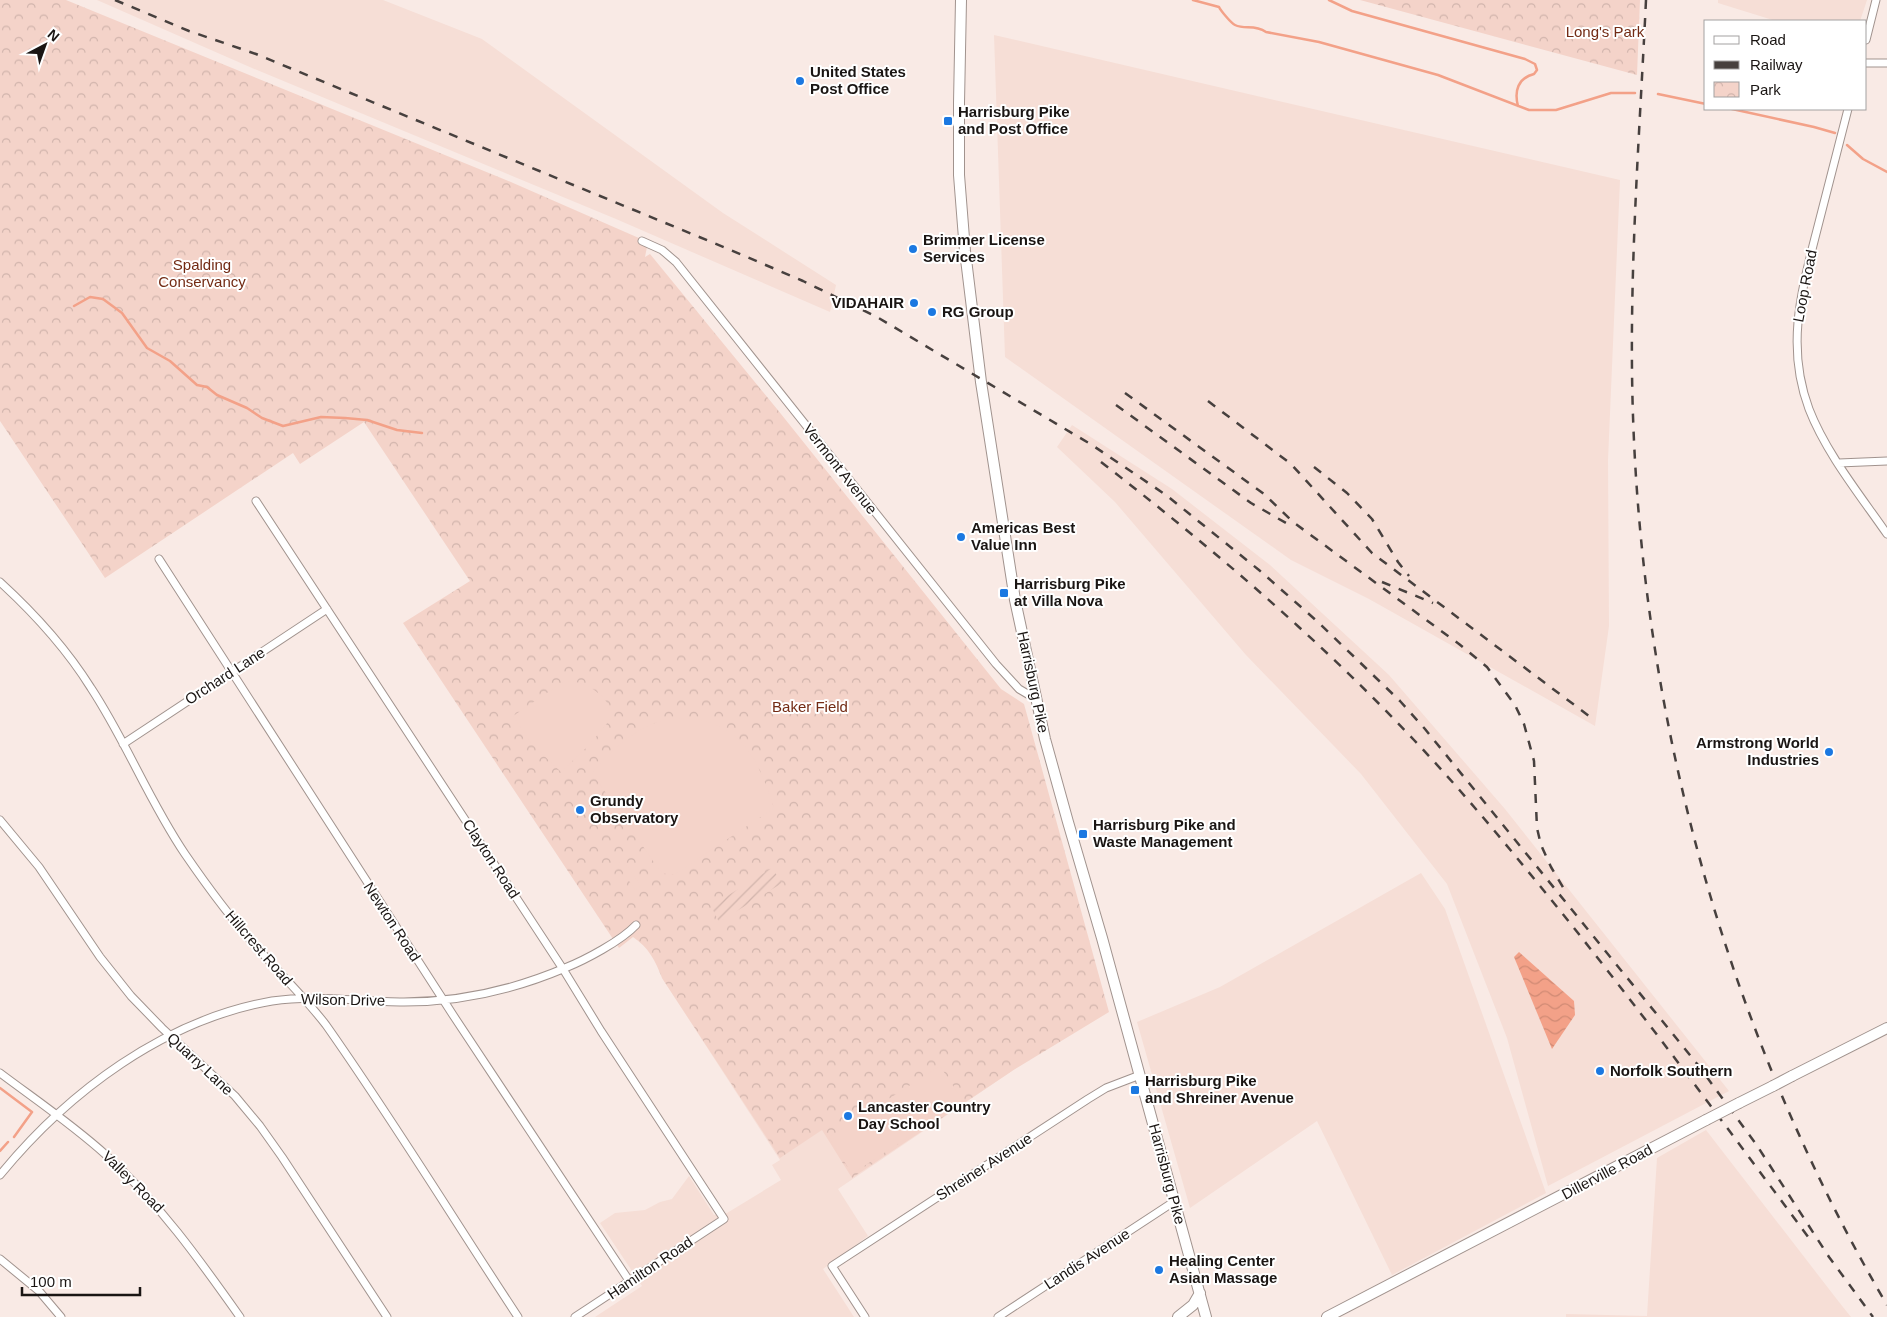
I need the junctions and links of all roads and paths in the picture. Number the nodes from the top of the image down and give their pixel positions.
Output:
1 (961, 0) edge
2 (1876, 0) edge
3 (1867, 36) edge
4 (1867, 63) edge
5 (1887, 63) edge
6 (1848, 110) edge
7 (642, 241) dead end
8 (1887, 461) edge
9 (1839, 463) junction
10 (256, 501) dead end
11 (1887, 534) edge
12 (159, 559) dead end
13 (0, 582) edge
14 (327, 609) junction
15 (231, 672) junction
16 (1036, 699) junction
17 (123, 744) junction
18 (0, 820) edge
19 (636, 925) dead end
20 (563, 969) junction
21 (304, 998) junction
22 (445, 1000) junction
23 (1887, 1028) edge
24 (171, 1036) junction
25 (0, 1073) edge
26 (1140, 1075) junction
27 (57, 1115) junction
28 (0, 1175) edge
29 (1175, 1201) junction
30 (724, 1219) joint
31 (0, 1258) edge
32 (630, 1282) junction
33 (1200, 1293) junction
34 (61, 1317) edge
35 (240, 1317) edge
36 (387, 1317) edge
37 (518, 1317) edge
38 (574, 1317) edge
39 (865, 1317) edge
40 (998, 1317) edge
41 (1178, 1317) edge
42 (1206, 1317) edge
43 (1327, 1317) edge

1 - 16 main road, Harrisburg Pike
2 - 3 street
4 - 5 street
6 - 9 street, Loop Road
7 - 16 street, Vermont Avenue
8 - 9 street
9 - 11 street, Loop Road
10 - 14 street, Clayton Road
12 - 15 street, Newton Road
13 - 17 street, Hillcrest Road
14 - 15 street, Orchard Lane
14 - 20 street, Clayton Road
15 - 17 street, Orchard Lane
15 - 22 street, Newton Road
16 - 26 main road, Harrisburg Pike
17 - 21 street, Hillcrest Road
18 - 24 street, Quarry Lane
19 - 20 street, Wilson Drive
20 - 22 street, Wilson Drive
20 - 30 street, Clayton Road
21 - 22 street, Wilson Drive
21 - 24 street, Wilson Drive
21 - 37 street, Hillcrest Road
22 - 32 street, Newton Road
23 - 43 main road, Dillerville Road, bridge
24 - 27 street, Wilson Drive
24 - 36 street, Quarry Lane
25 - 27 street, Valley Road
26 - 29 main road, Harrisburg Pike
26 - 39 street, Shreiner Avenue
27 - 28 street, Wilson Drive
27 - 35 street, Valley Road
29 - 33 main road, Harrisburg Pike
29 - 40 street, Landis Avenue
30 - 32 street, Hamilton Road
31 - 34 street
32 - 38 street, Hamilton Road
33 - 41 main road
33 - 42 main road, Harrisburg Pike

